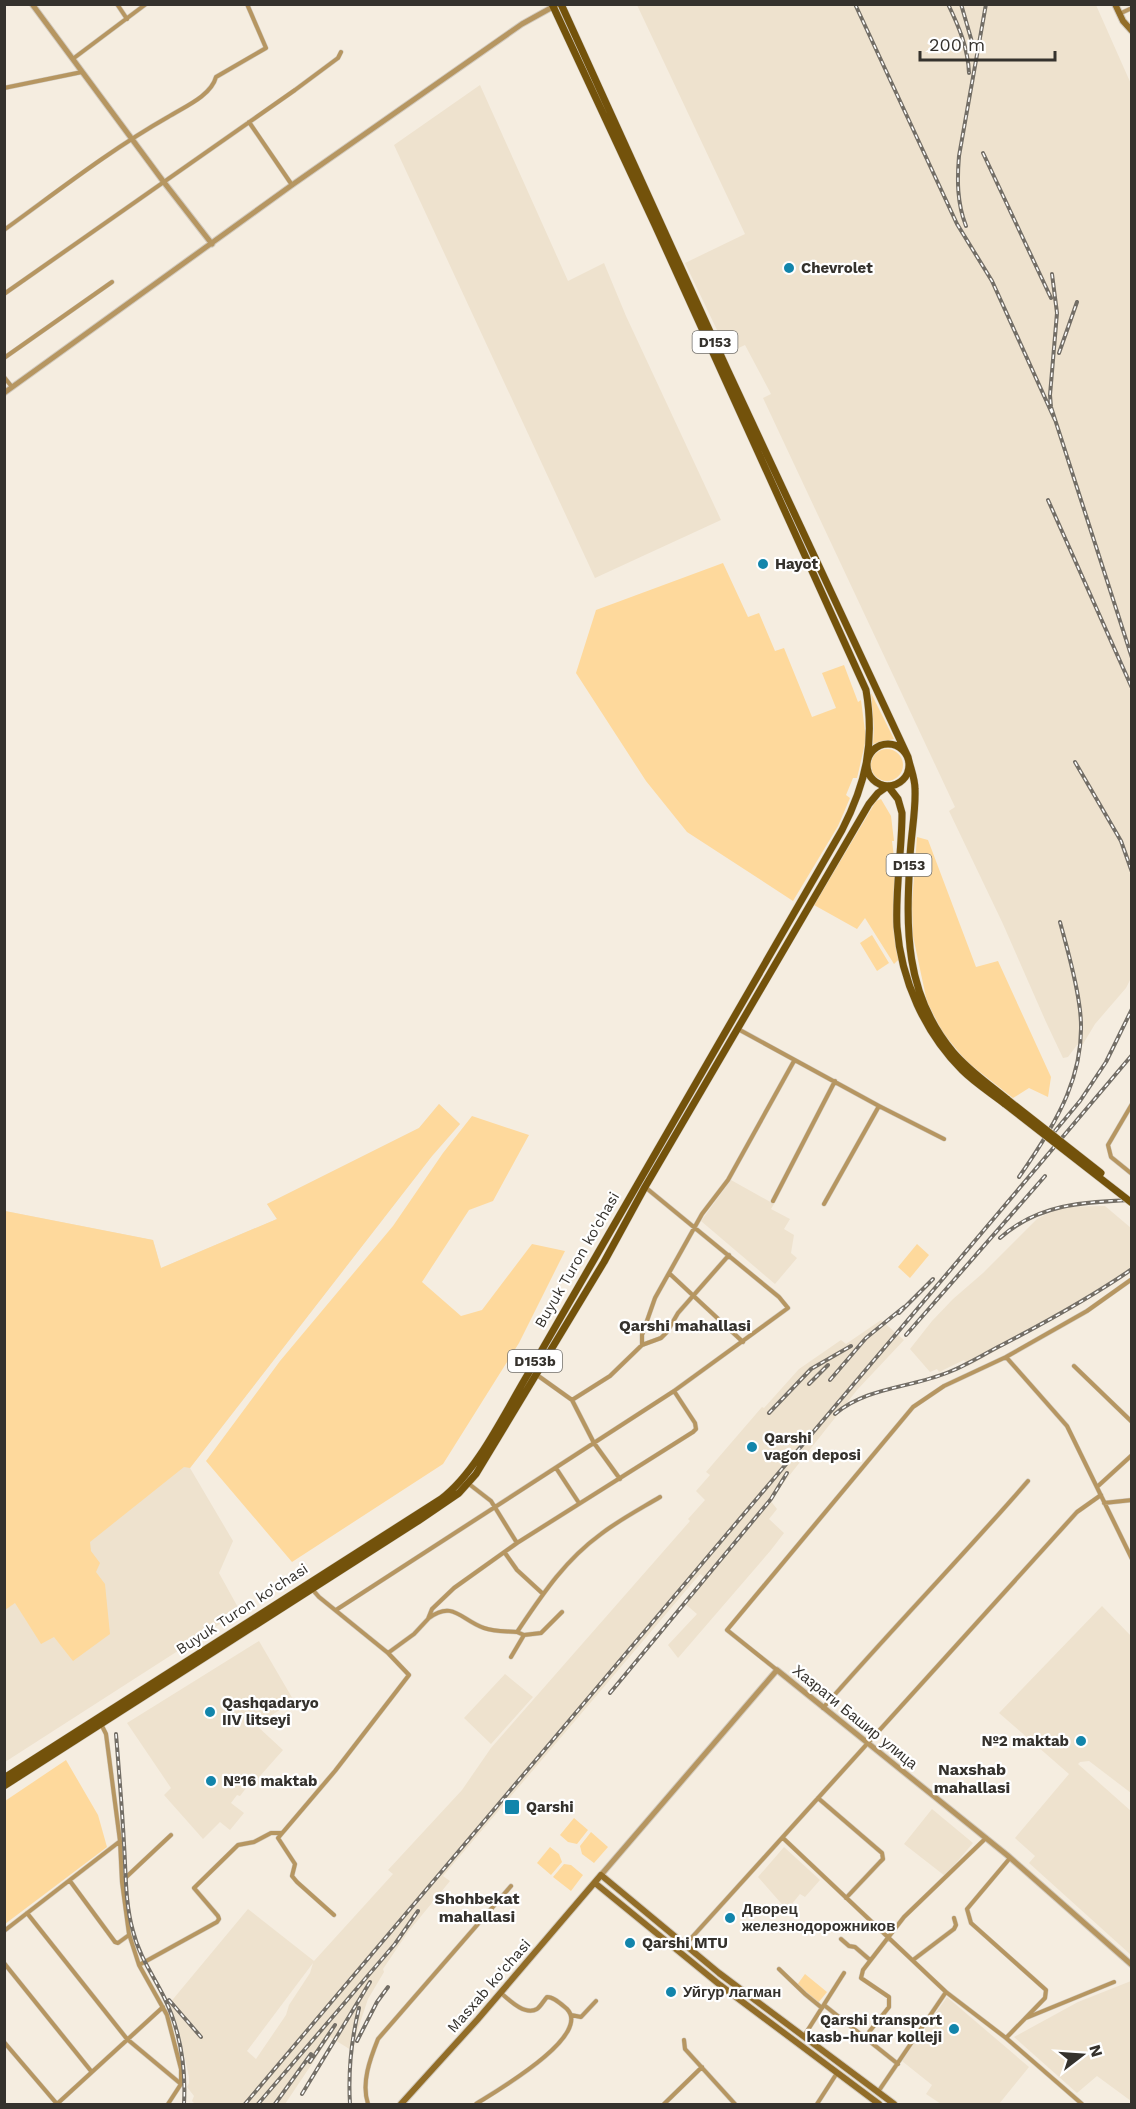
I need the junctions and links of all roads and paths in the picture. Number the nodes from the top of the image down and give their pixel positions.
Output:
1 (32, 4) edge
2 (117, 4) edge
3 (146, 4) edge
4 (247, 4) edge
5 (1115, 4) edge
6 (556, 5) edge
7 (1131, 8) edge
8 (1119, 14) junction
9 (127, 19) junction
10 (1131, 31) edge
11 (341, 52) dead end
12 (74, 58) junction
13 (83, 72) junction
14 (4, 82) edge
15 (6, 87) edge
16 (249, 122) junction
17 (131, 138) junction
18 (163, 181) junction
19 (292, 185) junction
20 (4, 230) edge
21 (212, 244) junction
22 (112, 282) dead end
23 (4, 294) edge
24 (4, 358) edge
25 (4, 377) edge
26 (12, 387) junction
27 (4, 393) edge
28 (908, 757) junction
29 (867, 762) junction
30 (888, 786) junction
31 (738, 1029) junction
32 (794, 1060) junction
33 (836, 1081) junction
34 (1007, 1102) junction
35 (1131, 1104) edge
36 (879, 1106) junction
37 (944, 1139) dead end
38 (1131, 1174) edge
39 (640, 1179) junction
40 (646, 1186) junction
41 (1131, 1197) edge
42 (773, 1201) dead end
43 (1131, 1203) edge
44 (824, 1204) dead end
45 (695, 1227) junction
46 (729, 1256) junction
47 (670, 1274) junction
48 (1131, 1279) edge
49 (693, 1296) junction
50 (743, 1342) junction
51 (642, 1345) junction
52 (1006, 1357) junction
53 (1074, 1366) dead end
54 (536, 1374) junction
55 (674, 1391) junction
56 (572, 1400) junction
57 (1131, 1422) edge
58 (594, 1443) junction
59 (1131, 1455) edge
60 (556, 1468) junction
61 (620, 1479) junction
62 (1028, 1481) dead end
63 (468, 1483) junction
64 (1097, 1487) junction
65 (1101, 1495) junction
66 (660, 1497) dead end
67 (1131, 1500) edge
68 (579, 1503) junction
69 (1104, 1503) junction
70 (494, 1507) junction
71 (517, 1543) junction
72 (1130, 1552) edge
73 (505, 1553) junction
74 (1131, 1559) edge
75 (312, 1588) junction
76 (542, 1593) junction
77 (336, 1610) junction
78 (562, 1612) dead end
79 (428, 1619) junction
80 (517, 1632) junction
81 (524, 1635) junction
82 (388, 1653) junction
83 (511, 1657) dead end
84 (777, 1670) junction
85 (823, 1708) junction
86 (99, 1720) junction
87 (866, 1744) junction
88 (4, 1778) edge
89 (4, 1786) edge
90 (818, 1798) junction
91 (281, 1833) junction
92 (171, 1835) dead end
93 (783, 1838) junction
94 (986, 1838) junction
95 (120, 1841) junction
96 (1010, 1858) junction
97 (601, 1875) junction
98 (70, 1881) junction
99 (122, 1882) junction
100 (595, 1883) junction
101 (511, 1886) dead end
102 (846, 1898) junction
103 (27, 1913) junction
104 (334, 1915) dead end
105 (954, 1918) dead end
106 (4, 1931) edge
107 (129, 1934) junction
108 (888, 1937) junction
109 (841, 1939) dead end
110 (685, 1945) junction
111 (870, 1960) junction
112 (913, 1960) junction
113 (4, 1963) edge
114 (139, 1965) junction
115 (1131, 1965) edge
116 (779, 1969) dead end
117 (844, 1973) dead end
118 (1114, 1983) dead end
119 (501, 1992) junction
120 (946, 1992) junction
121 (596, 2001) dead end
122 (823, 2006) junction
123 (163, 2007) junction
124 (571, 2015) junction
125 (1024, 2018) junction
126 (869, 2032) dead end
127 (804, 2037) junction
128 (1006, 2038) junction
129 (127, 2039) junction
130 (684, 2040) dead end
131 (4, 2042) edge
132 (898, 2064) junction
133 (702, 2067) junction
134 (846, 2069) junction
135 (91, 2071) junction
136 (839, 2075) junction
137 (181, 2084) junction
138 (878, 2092) junction
139 (57, 2104) edge
140 (168, 2104) edge
141 (368, 2104) edge
142 (401, 2104) edge
143 (476, 2104) edge
144 (664, 2104) edge
145 (735, 2104) edge
146 (819, 2104) edge
147 (879, 2104) edge
148 (894, 2104) edge
149 (1082, 2104) edge

1 - 12 street
2 - 9 street
3 - 9 street
4 - 17 street
5 - 8 main road
6 - 19 street
6 - 28 main road, D153
6 - 29 main road, D153
7 - 8 street
8 - 10 main road
9 - 12 street
11 - 16 street
12 - 13 street
13 - 15 street
13 - 17 street
14 - 15 street
16 - 18 street
16 - 19 street
17 - 18 street
17 - 20 street
18 - 21 street
18 - 23 street
19 - 21 street
21 - 26 street
22 - 24 street
25 - 26 street
26 - 27 street
28 - 29 main road
28 - 30 main road
28 - 34 main road, D153
29 - 30 main road, D153
29 - 39 main road, Buyuk Turon ko'chasi / D153b
30 - 31 main road, Buyuk Turon ko'chasi / D153b
30 - 34 main road, D153
31 - 32 street
31 - 40 main road, Buyuk Turon ko'chasi / D153b
32 - 33 street
32 - 45 street
33 - 36 street
33 - 42 street
34 - 41 main road, D153, bridge
34 - 43 main road, D153, bridge
35 - 38 street
36 - 37 street
36 - 44 street
39 - 40 main road
39 - 86 main road, Buyuk Turon ko'chasi / D153b
40 - 45 street
40 - 54 main road, Buyuk Turon ko'chasi / D153b
45 - 46 street
45 - 47 street
46 - 49 street
46 - 50 street
47 - 49 street
47 - 51 street
48 - 52 street
49 - 50 street
49 - 51 street
50 - 55 street
51 - 56 street
52 - 64 street
52 - 84 street, Хазрати Башир улица
53 - 57 street
54 - 56 street
54 - 63 main road, Buyuk Turon ko'chasi / D153b
55 - 58 street
55 - 61 street
56 - 58 street
58 - 60 street
58 - 61 street
59 - 64 street
60 - 68 street
60 - 70 street
61 - 68 street
62 - 85 street
63 - 70 street
63 - 75 main road, Buyuk Turon ko'chasi / D153b
64 - 65 street
65 - 69 street
65 - 87 street
66 - 76 street
67 - 69 street
68 - 71 street
69 - 72 street
70 - 71 street
70 - 77 street
71 - 73 street
72 - 74 street
73 - 76 street
73 - 79 street
75 - 77 street
75 - 86 main road, Buyuk Turon ko'chasi / D153b
76 - 80 street
77 - 82 street
78 - 81 street
79 - 80 street
79 - 82 street
80 - 81 street
81 - 83 street
82 - 91 street
84 - 85 street, Хазрати Башир улица
84 - 97 street
85 - 87 street, Хазрати Башир улица
86 - 88 main road, Buyuk Turon ko'chasi / D153b
86 - 89 main road, Buyuk Turon ko'chasi / D153b
86 - 95 street
87 - 90 street
87 - 94 street, Хазрати Башир улица
90 - 93 street
90 - 102 street
91 - 104 street
91 - 114 street
92 - 99 street
93 - 102 street
93 - 110 street
94 - 96 street, Хазрати Башир улица
94 - 108 street
95 - 98 street
95 - 99 street
96 - 115 street, Хазрати Башир улица
96 - 125 street
97 - 100 main road, Masxab ko'chasi
97 - 110 main road
98 - 103 street
98 - 107 street
99 - 107 street
100 - 119 main road, Masxab ko'chasi
100 - 136 main road
101 - 141 street
102 - 108 street
103 - 106 street
103 - 129 street
105 - 112 street
107 - 114 street
108 - 111 street
108 - 112 street
109 - 111 street
110 - 127 main road
111 - 126 street
112 - 120 street
113 - 135 street
114 - 123 street
116 - 122 street
117 - 122 street
118 - 125 street
119 - 124 street
119 - 142 main road, Masxab ko'chasi
120 - 128 street
120 - 132 street
121 - 124 street
122 - 127 street
122 - 132 street
123 - 129 street
123 - 137 street
124 - 143 street
125 - 128 street
127 - 134 main road
128 - 149 street
129 - 135 street
129 - 137 street
130 - 133 street
131 - 139 street
132 - 138 street
133 - 144 street
133 - 145 street
134 - 136 main road
134 - 138 main road
135 - 139 street
136 - 146 street
136 - 147 main road
137 - 140 street
138 - 148 main road

